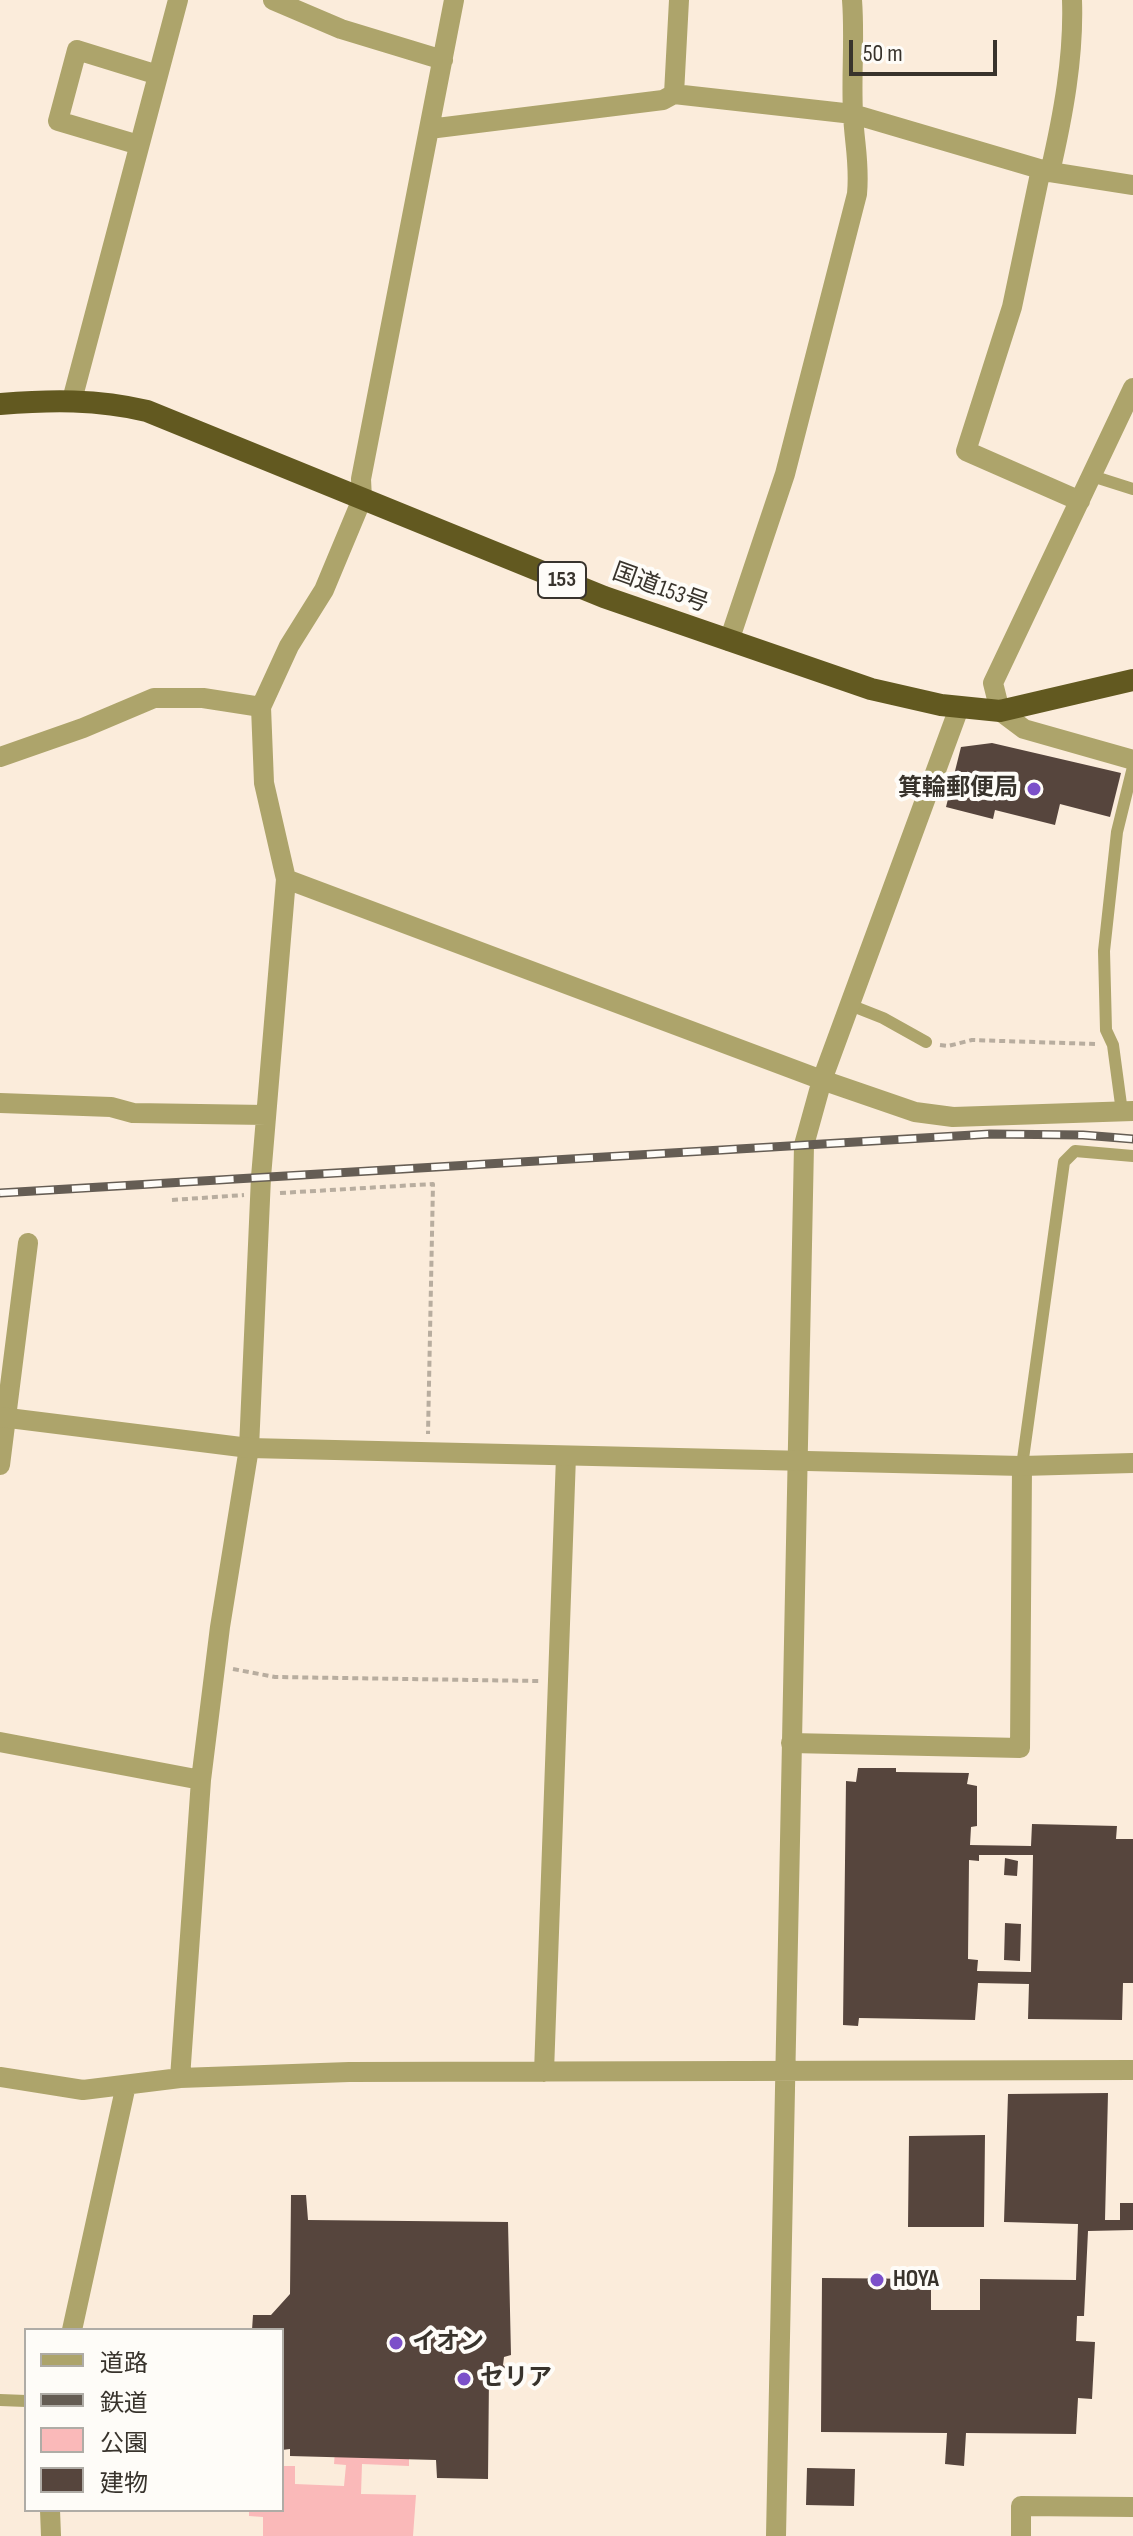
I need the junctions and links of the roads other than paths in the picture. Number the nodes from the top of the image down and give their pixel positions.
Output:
1 (178, 0) edge
2 (273, 0) edge
3 (454, 0) edge
4 (679, 0) edge
5 (852, 0) edge
6 (1072, 0) edge
7 (443, 60) junction
8 (158, 75) junction
9 (674, 94) junction
10 (853, 114) junction
11 (429, 129) junction
12 (139, 145) junction
13 (1045, 170) junction
14 (1133, 185) edge
15 (1133, 388) edge
16 (72, 400) junction
17 (0, 404) edge
18 (1092, 476) junction
19 (1133, 489) edge
20 (362, 499) junction
21 (1080, 501) junction
22 (729, 641) junction
23 (1133, 680) edge
24 (261, 707) junction
25 (959, 708) junction
26 (1000, 711) junction
27 (0, 757) edge
28 (1133, 760) edge
29 (1133, 767) edge
30 (286, 879) junction
31 (850, 1005) junction
32 (926, 1042) road end
33 (822, 1080) junction
34 (0, 1103) edge
35 (1128, 1111) edge
36 (266, 1115) junction
37 (1133, 1156) edge
38 (28, 1243) dead end
39 (3, 1418) edge
40 (249, 1448) junction
41 (566, 1456) junction
42 (797, 1462) junction
43 (1133, 1463) edge
44 (0, 1465) edge
45 (1022, 1466) junction
46 (0, 1742) edge
47 (791, 1743) junction
48 (201, 1780) junction
49 (785, 2070) junction
50 (1133, 2070) edge
51 (544, 2072) junction
52 (0, 2077) edge
53 (180, 2078) junction
54 (126, 2085) junction
55 (72, 2328) edge
56 (0, 2400) edge
57 (24, 2401) edge
58 (1133, 2507) edge
59 (50, 2512) edge
60 (51, 2536) edge
61 (776, 2536) edge
62 (1021, 2536) edge

1 - 8 street
2 - 7 street
3 - 7 street
4 - 9 street
5 - 10 street
6 - 13 street
7 - 11 street
8 - 12 street
8 - 12 street
9 - 10 street
9 - 11 street
10 - 13 street
10 - 22 street
11 - 20 street
12 - 16 street
13 - 14 street
13 - 21 street
15 - 18 street
16 - 17 highway, 国道153号 / 153
16 - 20 highway, 国道153号 / 153
18 - 19 lane
18 - 21 street
20 - 22 highway, 国道153号 / 153
20 - 24 street
21 - 26 street
22 - 25 highway, 国道153号 / 153
23 - 26 highway, 国道153号 / 153
24 - 27 street
24 - 30 street
25 - 26 highway, 国道153号 / 153
25 - 31 street
26 - 28 street
29 - 35 lane
30 - 33 street
30 - 36 street
31 - 32 lane
31 - 33 street
33 - 35 street
33 - 42 street
34 - 36 street
36 - 40 street
37 - 45 lane
38 - 39 street
39 - 40 street
39 - 44 street
40 - 41 street
40 - 48 street
41 - 42 street
41 - 51 street
42 - 45 street
42 - 47 street
43 - 45 street
45 - 47 street
46 - 48 street
47 - 49 street
48 - 53 street
49 - 50 street
49 - 51 street
49 - 61 street
51 - 53 street
52 - 54 street
53 - 54 street
54 - 55 street
56 - 57 lane
58 - 62 street
59 - 60 street

